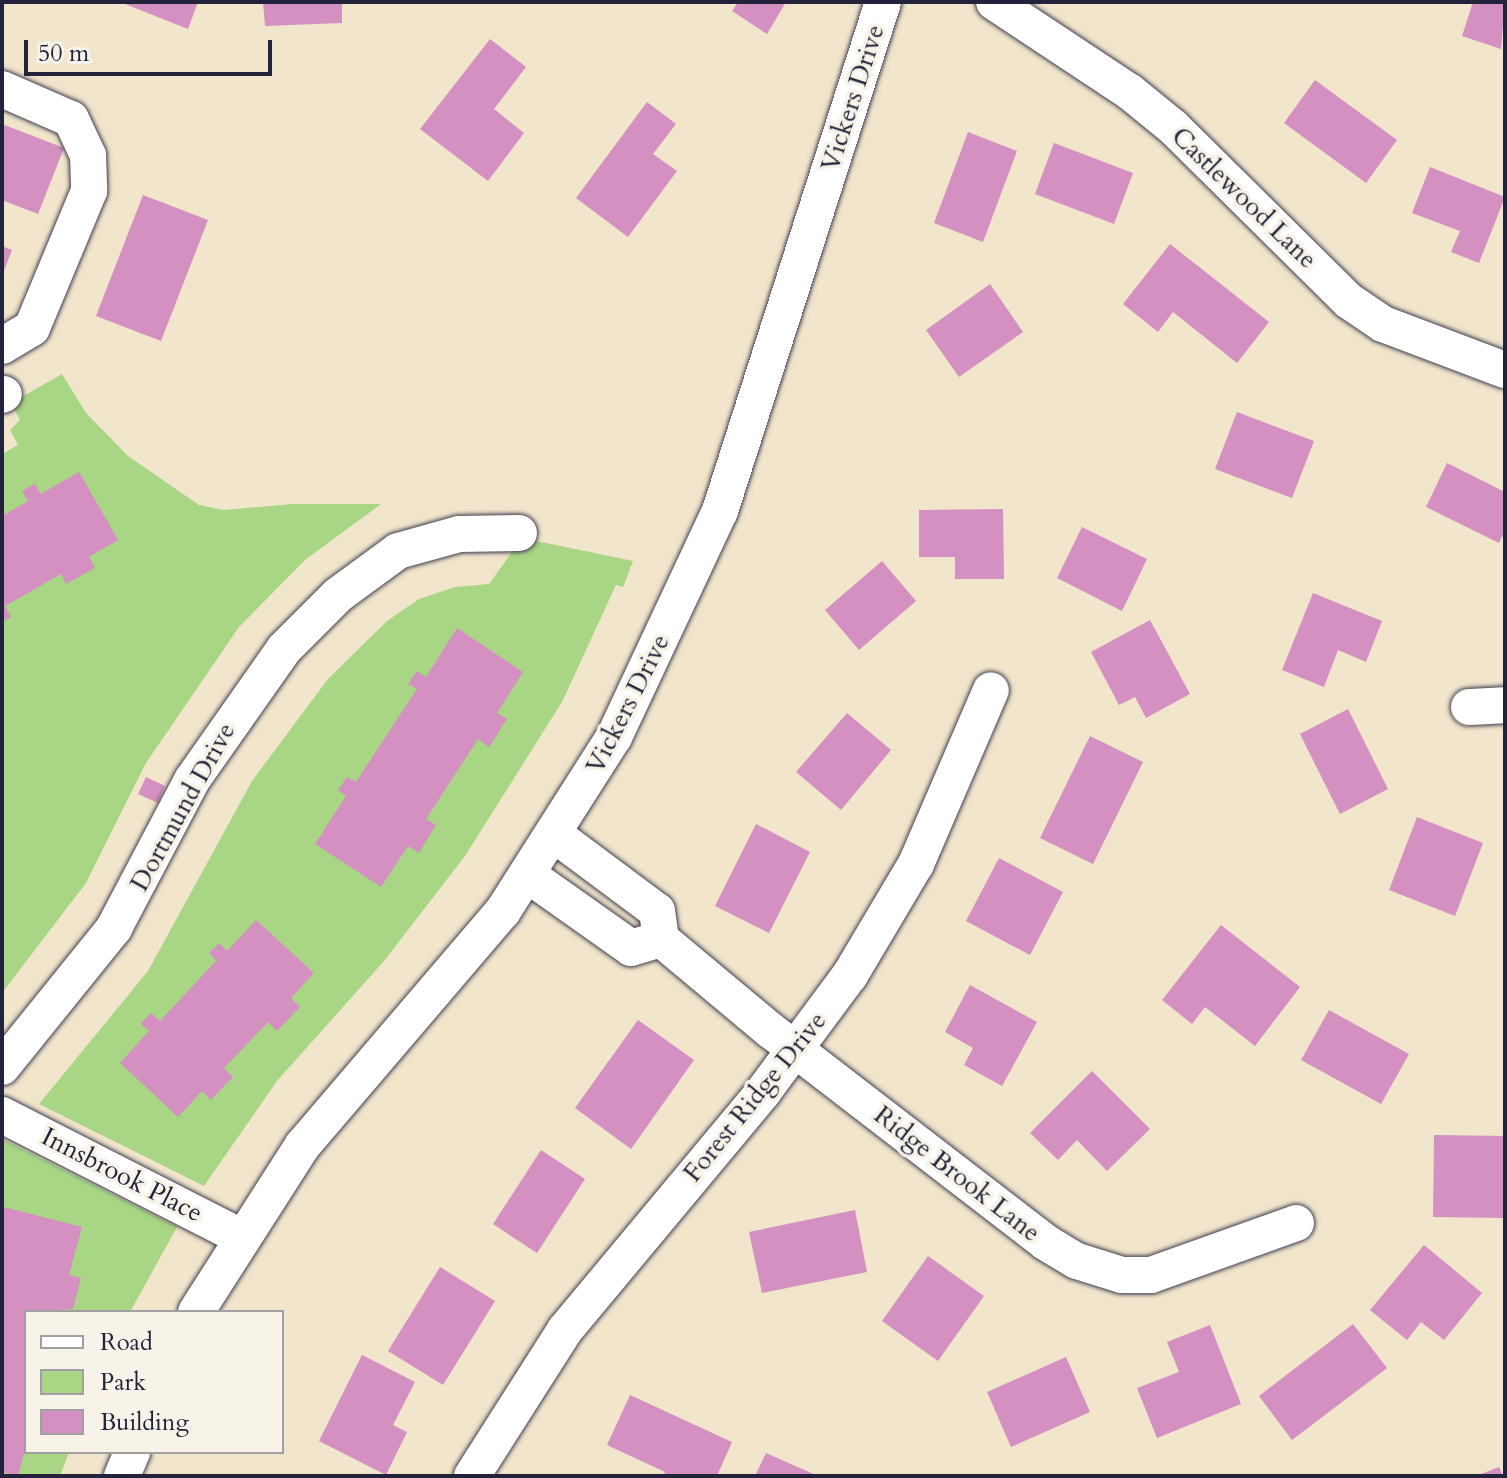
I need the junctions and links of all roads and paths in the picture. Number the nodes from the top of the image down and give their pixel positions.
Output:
1 (883, 2) edge
2 (994, 2) edge
3 (2, 89) edge
4 (2, 346) edge
5 (1505, 370) edge
6 (519, 533) dead end
7 (991, 690) dead end
8 (1505, 705) edge
9 (1469, 707) dead end
10 (555, 835) junction
11 (528, 875) junction
12 (661, 939) junction
13 (796, 1050) junction
14 (2, 1067) edge
15 (2, 1115) edge
16 (1296, 1223) dead end
17 (241, 1237) junction
18 (197, 1310) edge
19 (131, 1454) edge
20 (122, 1476) edge
21 (472, 1476) edge

1 - 10 street, Vickers Drive
2 - 5 street, Castlewood Lane
3 - 4 street
6 - 14 street, Dortmund Drive
7 - 13 street, Forest Ridge Drive
8 - 9 street
10 - 11 street, Vickers Drive
10 - 12 street, Ridge Brook Lane
11 - 12 street
11 - 17 street, Vickers Drive
12 - 13 street, Ridge Brook Lane
13 - 16 street, Ridge Brook Lane
13 - 21 street, Forest Ridge Drive
15 - 17 street, Innsbrook Place
17 - 18 street, Vickers Drive
19 - 20 street

